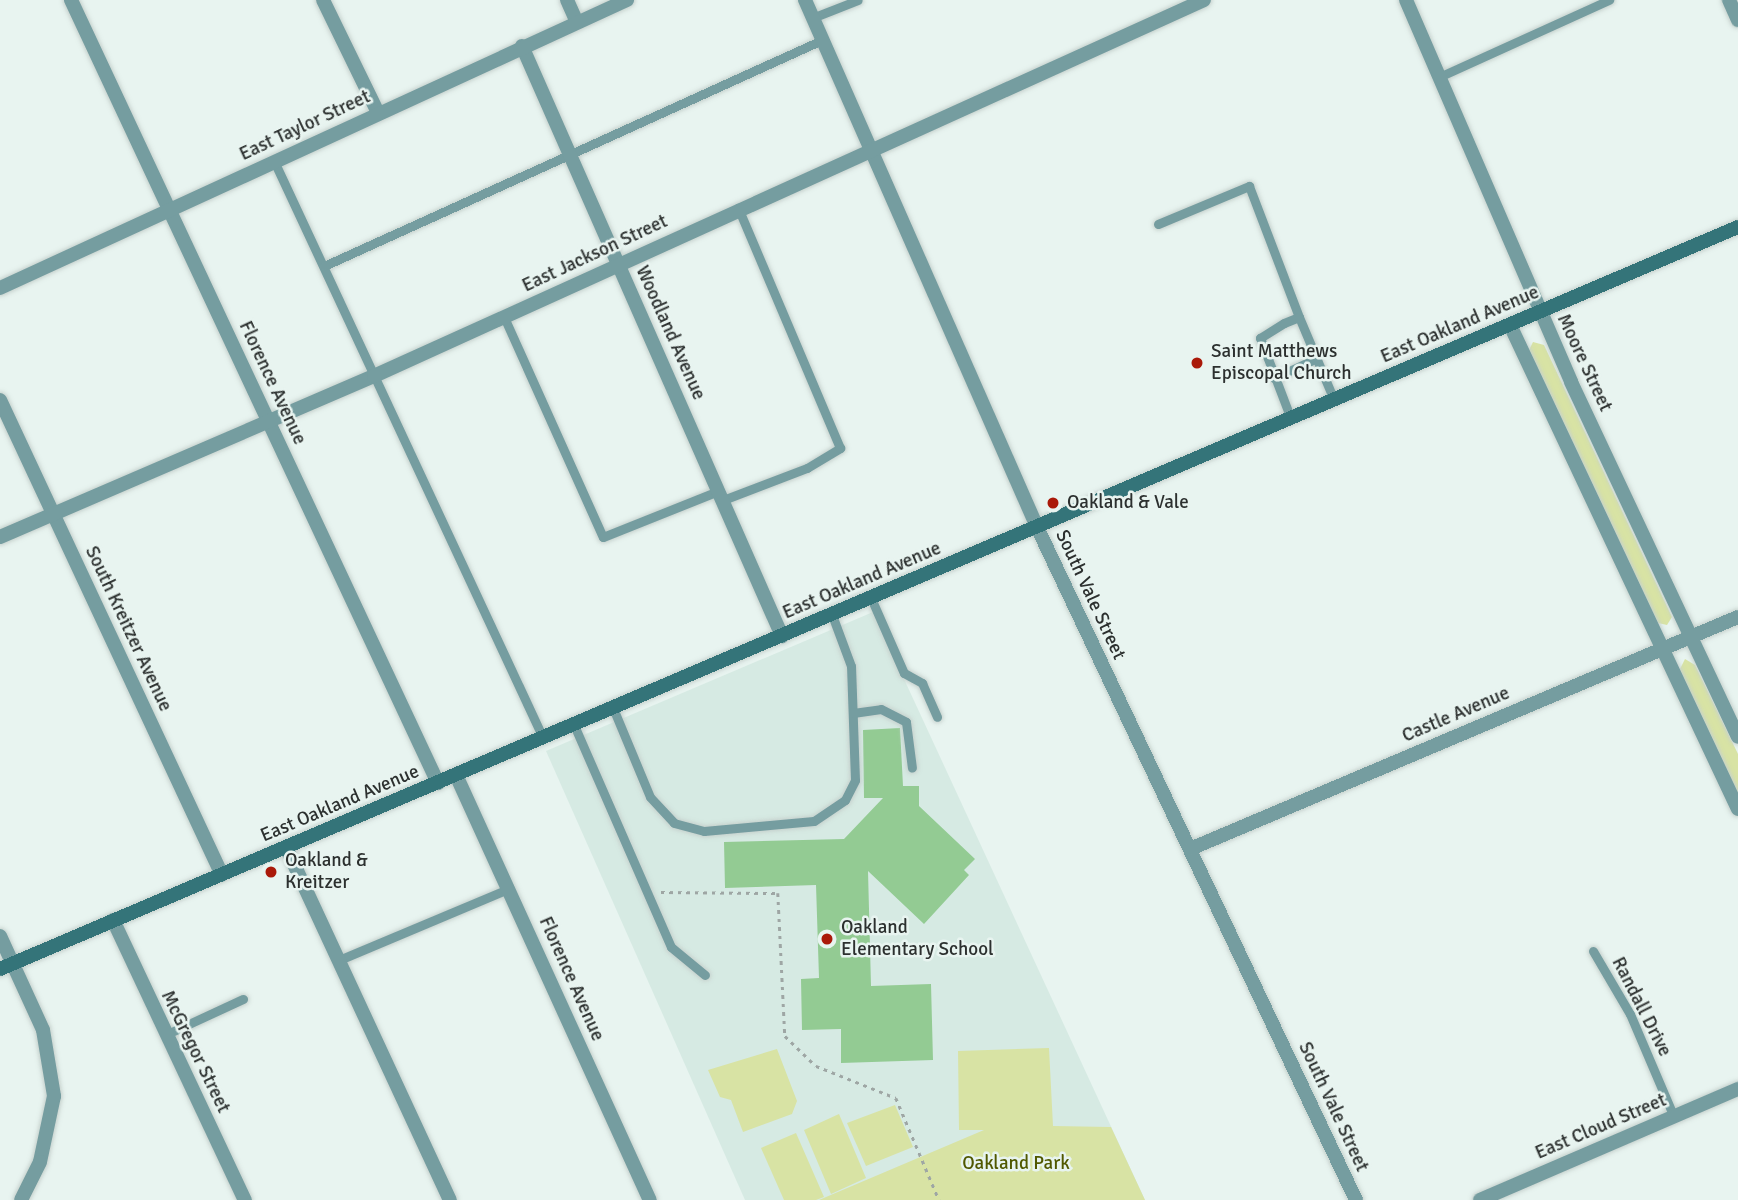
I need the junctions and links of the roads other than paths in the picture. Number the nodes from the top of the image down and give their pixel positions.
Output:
1 (71, 0) edge
2 (323, 0) edge
3 (567, 0) edge
4 (627, 0) edge
5 (805, 0) edge
6 (858, 0) edge
7 (1204, 0) edge
8 (1406, 0) edge
9 (1609, 0) edge
10 (1729, 0) edge
11 (813, 18) junction
12 (1738, 20) edge
13 (577, 22) junction
14 (822, 40) junction
15 (522, 46) junction
16 (1439, 77) junction
17 (377, 113) junction
18 (869, 149) junction
19 (571, 154) junction
20 (274, 161) junction
21 (738, 208) junction
22 (170, 209) junction
23 (1158, 224) dead end
24 (1738, 227) edge
25 (619, 264) junction
26 (324, 266) junction
27 (0, 288) edge
28 (1540, 312) junction
29 (504, 317) junction
30 (1299, 317) junction
31 (1510, 325) junction
32 (1317, 358) junction
33 (374, 376) junction
34 (1274, 378) junction
35 (0, 400) edge
36 (1334, 400) junction
37 (1291, 419) junction
38 (267, 422) junction
39 (720, 495) junction
40 (53, 514) junction
41 (1037, 527) junction
42 (0, 537) edge
43 (871, 598) junction
44 (832, 615) junction
45 (1738, 617) edge
46 (1693, 635) junction
47 (782, 636) junction
48 (1661, 648) junction
49 (613, 708) junction
50 (853, 713) junction
51 (937, 717) dead end
52 (574, 725) junction
53 (1738, 737) edge
54 (543, 738) junction
55 (912, 768) dead end
56 (456, 775) junction
57 (438, 783) junction
58 (1738, 809) edge
59 (286, 848) junction
60 (1190, 849) junction
61 (222, 875) junction
62 (508, 889) junction
63 (113, 920) junction
64 (0, 936) edge
65 (1593, 951) dead end
66 (339, 960) junction
67 (6, 967) edge
68 (705, 975) dead end
69 (243, 999) dead end
70 (165, 1035) junction
71 (1738, 1089) edge
72 (1674, 1117) junction
73 (21, 1200) edge
74 (244, 1200) edge
75 (450, 1200) edge
76 (650, 1200) edge
77 (1356, 1200) edge
78 (1480, 1200) edge

1 - 22 street, Florence Avenue
2 - 17 street
3 - 13 street
4 - 13 street, East Taylor Street
5 - 11 street, South Vale Street
6 - 11 lane
7 - 18 street, East Jackson Street
8 - 16 street, Moore Street
9 - 16 lane
10 - 12 street
11 - 14 street, South Vale Street
13 - 15 street, East Taylor Street
14 - 18 street, South Vale Street
14 - 19 lane
15 - 17 street, East Taylor Street
15 - 19 street, Woodland Avenue
16 - 28 street, Moore Street
17 - 20 street, East Taylor Street
18 - 21 street, East Jackson Street
18 - 41 street, South Vale Street
19 - 25 street, Woodland Avenue
19 - 26 lane
20 - 22 street, East Taylor Street
20 - 26 lane
21 - 25 street, East Jackson Street
21 - 39 lane
22 - 27 street, East Taylor Street
22 - 38 street, Florence Avenue
23 - 30 lane
24 - 28 main road, East Oakland Avenue
25 - 29 street, East Jackson Street
25 - 39 street, Woodland Avenue
26 - 33 lane
28 - 31 main road, East Oakland Avenue
28 - 46 street, Moore Street
29 - 33 street, East Jackson Street
29 - 39 lane
30 - 32 lane
30 - 34 lane
31 - 36 main road, East Oakland Avenue
31 - 48 street
32 - 34 lane
32 - 36 lane
33 - 38 street, East Jackson Street
33 - 54 lane
34 - 37 lane
35 - 40 street, South Kreitzer Avenue
36 - 37 main road, East Oakland Avenue
37 - 41 main road, East Oakland Avenue
38 - 40 street, East Jackson Street
38 - 57 street, Florence Avenue
39 - 47 street, Woodland Avenue
40 - 42 street, East Jackson Street
40 - 61 street, South Kreitzer Avenue
41 - 43 main road, East Oakland Avenue
41 - 60 street, South Vale Street
43 - 44 main road, East Oakland Avenue
43 - 51 lane
44 - 47 main road, East Oakland Avenue
44 - 50 lane
45 - 46 street, Castle Avenue
46 - 48 street, Castle Avenue
46 - 53 street, Moore Street
47 - 49 main road, East Oakland Avenue
48 - 58 street
48 - 60 street, Castle Avenue
49 - 50 lane
49 - 52 main road, East Oakland Avenue
50 - 55 lane
52 - 54 main road, East Oakland Avenue
52 - 68 lane
54 - 56 main road, East Oakland Avenue
56 - 57 main road, East Oakland Avenue
56 - 62 street, Florence Avenue
57 - 59 main road, East Oakland Avenue
59 - 61 main road, East Oakland Avenue
59 - 66 street
60 - 77 street, South Vale Street
61 - 63 main road, East Oakland Avenue
62 - 66 lane
62 - 76 street, Florence Avenue
63 - 67 main road, East Oakland Avenue
63 - 70 street, McGregor Street
64 - 67 street
65 - 72 lane, Randall Drive
66 - 75 street
67 - 73 street
69 - 70 lane
70 - 74 street, McGregor Street
71 - 72 street, East Cloud Street
72 - 78 street, East Cloud Street

